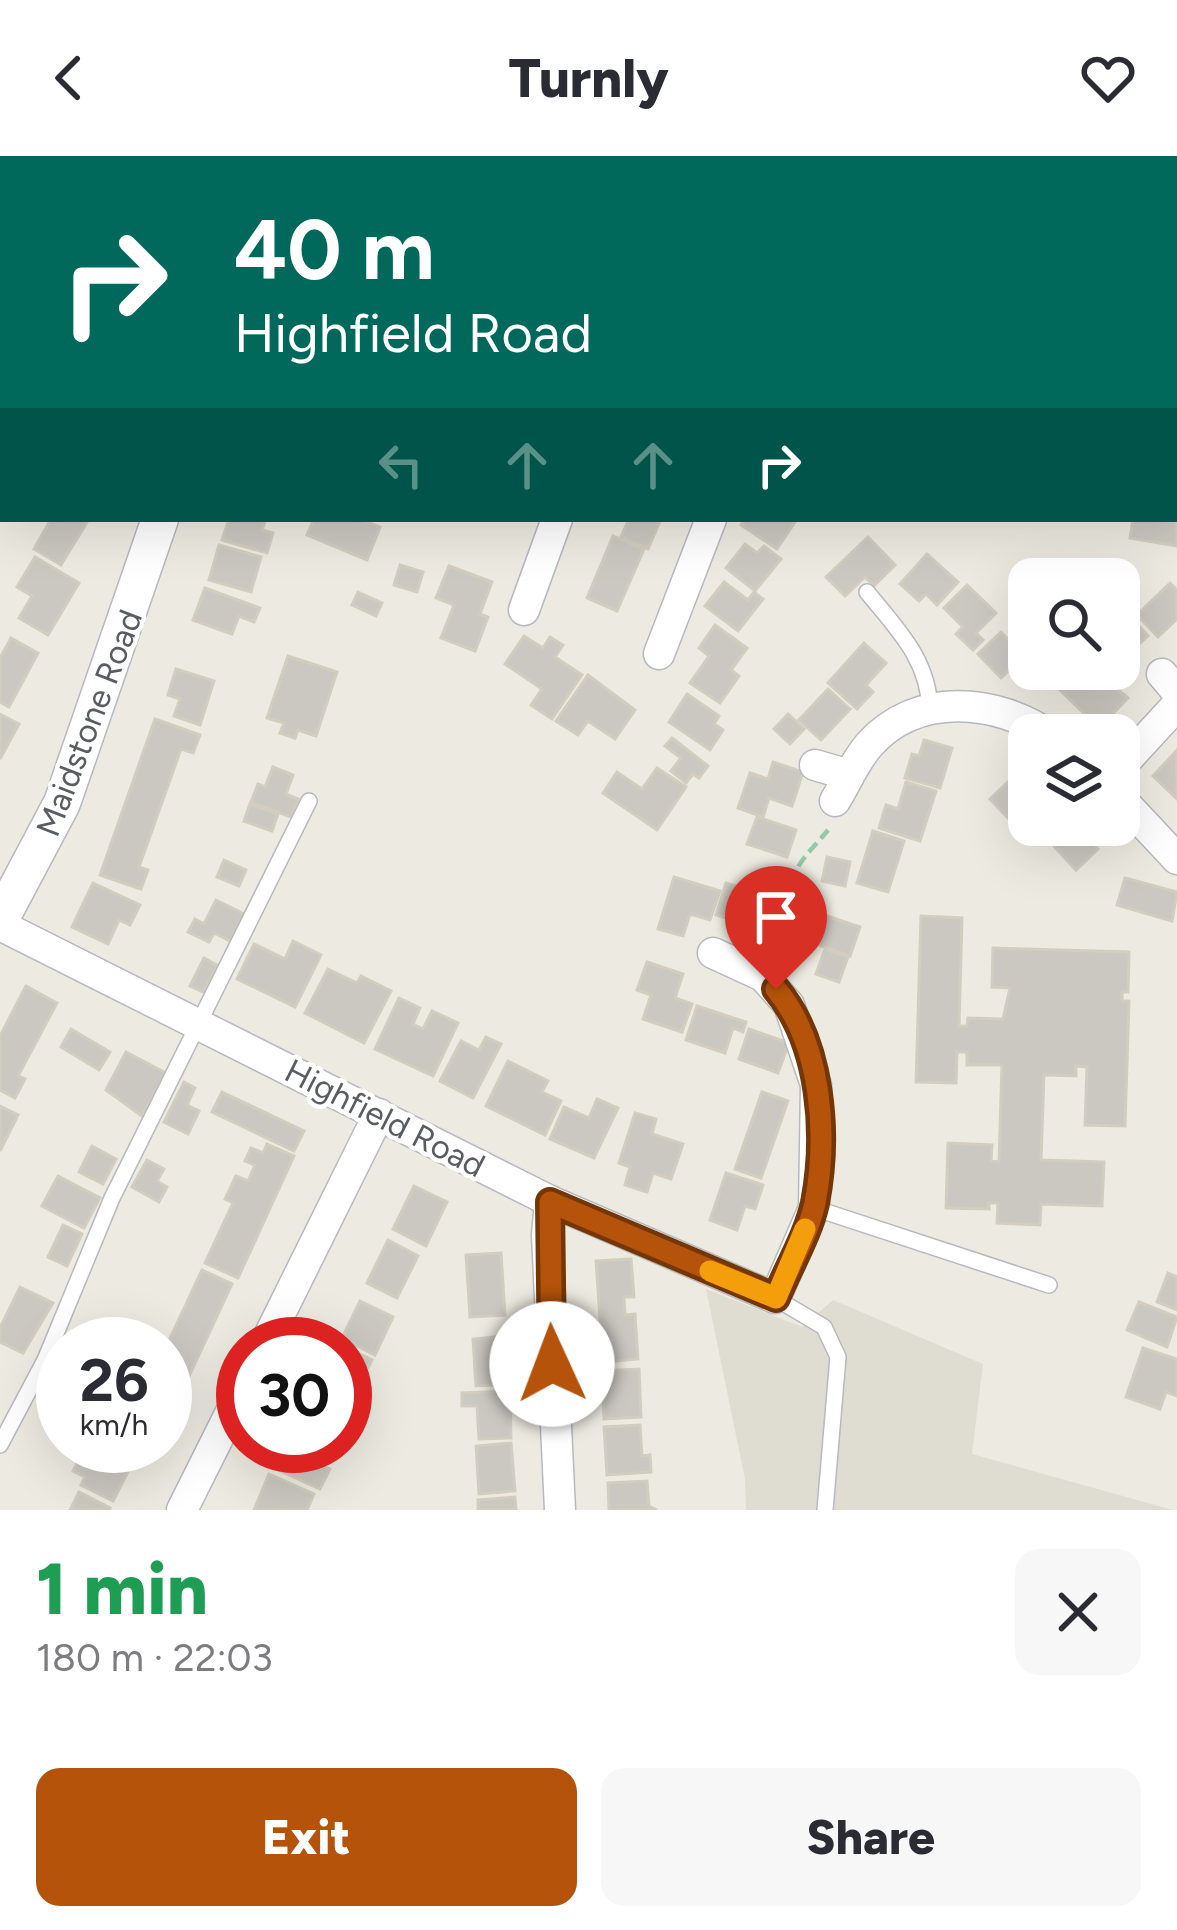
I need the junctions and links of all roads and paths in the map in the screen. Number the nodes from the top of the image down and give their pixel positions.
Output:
1 (159, 522) edge
2 (556, 522) edge
3 (710, 522) edge
4 (867, 592) dead end
5 (524, 610) dead end
6 (659, 654) dead end
7 (1177, 705) edge
8 (930, 711) junction
9 (1010, 714) edge
10 (1140, 745) edge
11 (815, 765) dead end
12 (842, 788) junction
13 (309, 802) dead end
14 (1140, 819) edge
15 (1177, 859) edge
16 (0, 922) edge
17 (713, 952) dead end
18 (763, 976) junction
19 (201, 1025) junction
20 (379, 1114) junction
21 (550, 1202) junction
22 (814, 1208) junction
23 (1049, 1285) dead end
24 (776, 1298) junction
25 (278, 1317) edge
26 (216, 1442) edge
27 (0, 1444) edge
28 (182, 1510) edge
29 (560, 1510) edge
30 (825, 1510) edge

1 - 16 street, Maidstone Road
2 - 5 street
3 - 6 street
4 - 8 lane
7 - 10 street
8 - 9 street
8 - 12 street
11 - 12 street
12 - 18 path
13 - 19 lane
14 - 15 street
16 - 19 street, Highfield Road
17 - 18 street
18 - 22 street
19 - 20 street, Highfield Road
19 - 27 lane
20 - 21 street, Highfield Road
20 - 25 street
21 - 24 street, Highfield Road
21 - 29 street
22 - 23 lane
22 - 24 street
24 - 30 lane
26 - 28 street

